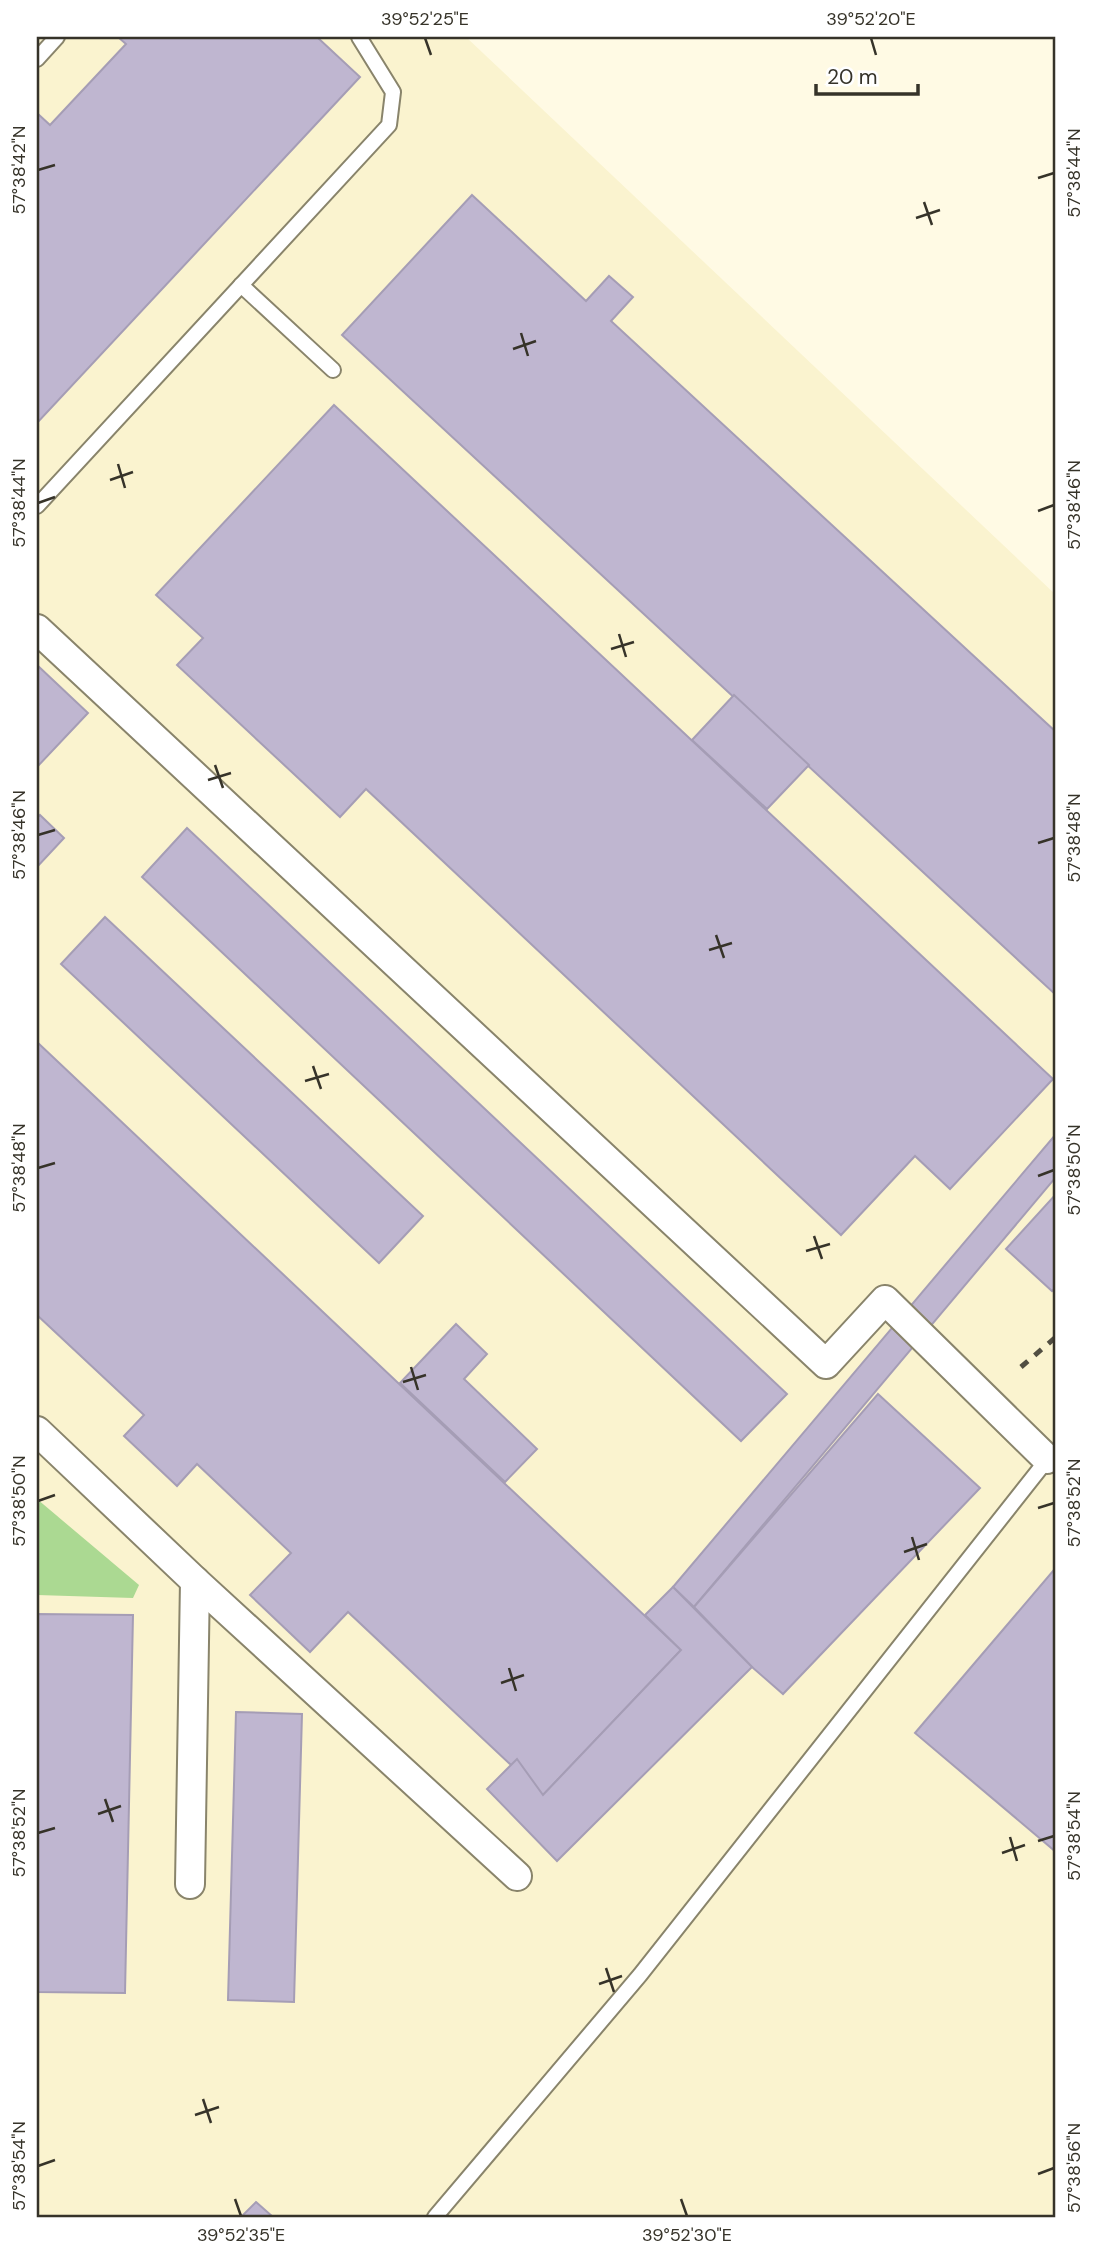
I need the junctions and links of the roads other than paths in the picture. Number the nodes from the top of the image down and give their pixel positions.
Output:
1 (57, 37) edge
2 (359, 37) edge
3 (37, 59) edge
4 (241, 285) junction
5 (333, 370) dead end
6 (37, 506) edge
7 (37, 629) edge
8 (37, 1431) edge
9 (1052, 1454) edge
10 (195, 1581) junction
11 (517, 1875) dead end
12 (190, 1884) dead end
13 (435, 2217) edge

1 - 3 lane
2 - 4 lane
4 - 5 lane
4 - 6 lane
7 - 9 street
8 - 10 street
9 - 13 lane
10 - 11 street
10 - 12 street

